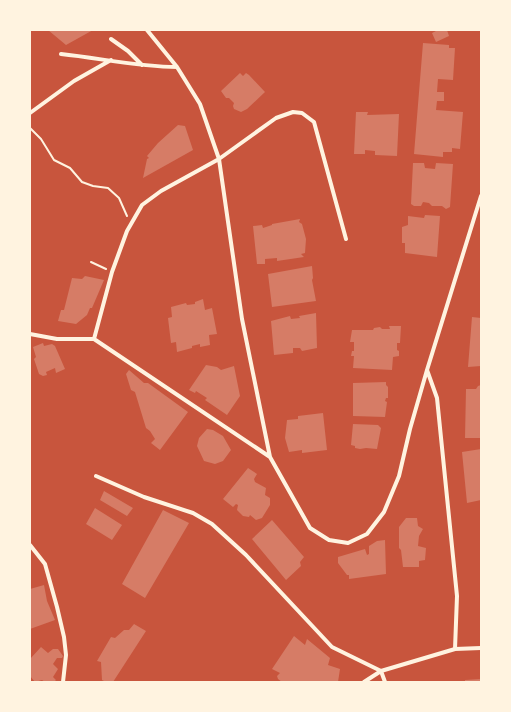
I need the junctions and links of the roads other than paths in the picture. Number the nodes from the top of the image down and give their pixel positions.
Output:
1 (147, 30) edge
2 (111, 39) dead end
3 (61, 54) dead end
4 (111, 60) junction
5 (142, 65) junction
6 (177, 67) junction
7 (30, 113) edge
8 (219, 160) junction
9 (481, 196) edge
10 (346, 239) dead end
11 (30, 334) edge
12 (94, 340) junction
13 (427, 370) junction
14 (270, 457) junction
15 (96, 476) dead end
16 (30, 545) edge
17 (455, 648) junction
18 (481, 648) edge
19 (382, 671) junction
20 (63, 682) edge
21 (364, 682) edge
22 (384, 682) edge

1 - 6 street
2 - 5 street
3 - 4 street
4 - 5 street
4 - 7 street
5 - 6 street
6 - 8 street
8 - 10 street
8 - 12 street
8 - 14 street
9 - 13 street
11 - 12 street
12 - 14 street
13 - 14 street
13 - 17 street
15 - 19 street
16 - 20 street
17 - 18 street
17 - 19 street
19 - 21 street
19 - 22 street

